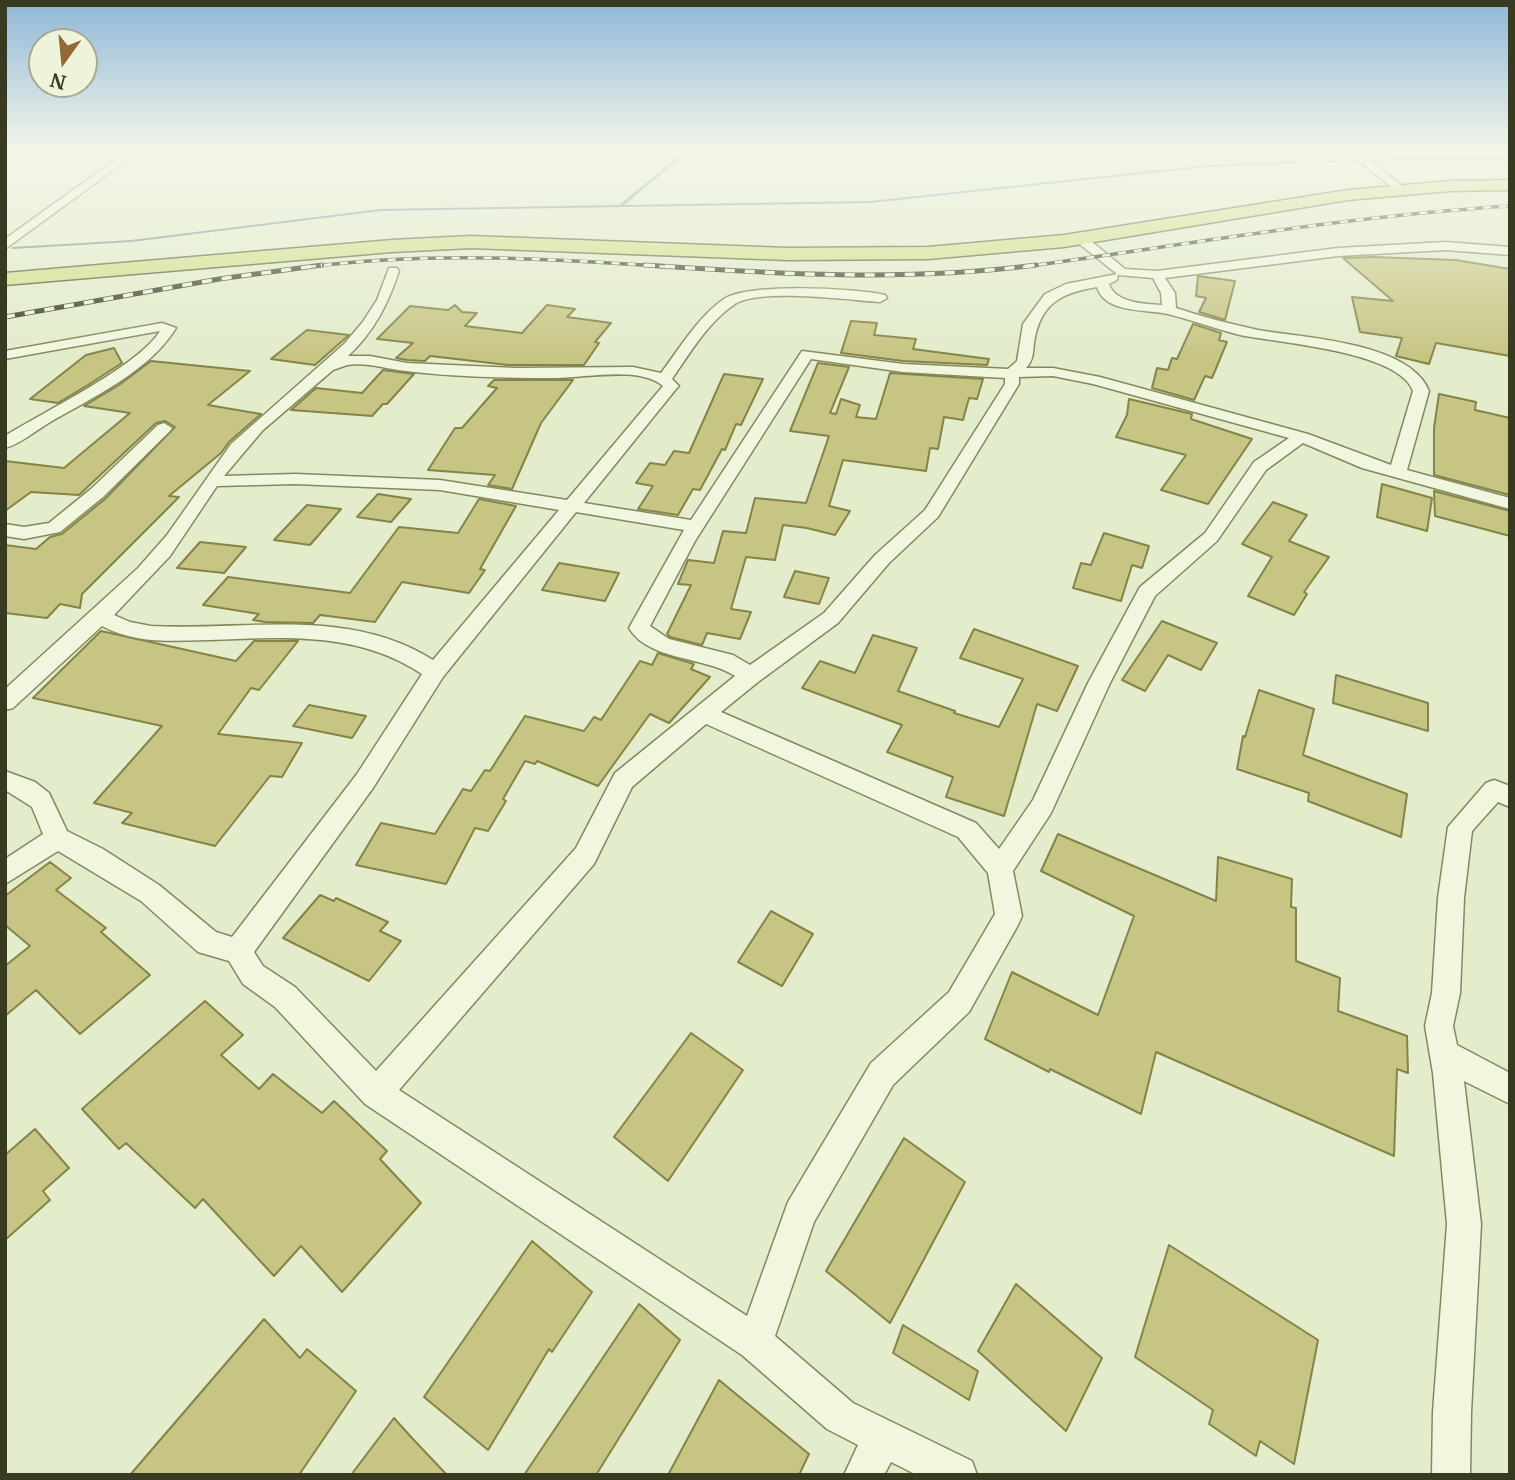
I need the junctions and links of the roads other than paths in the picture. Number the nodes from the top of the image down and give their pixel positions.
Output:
1 (42, 218) edge
2 (1208, 218) edge
3 (1081, 239) junction
4 (5, 245) edge
5 (1510, 251) edge
6 (393, 271) dead end
7 (1122, 272) junction
8 (1157, 275) junction
9 (5, 279) edge
10 (1102, 282) junction
11 (880, 299) dead end
12 (1169, 310) junction
13 (5, 355) edge
14 (346, 357) junction
15 (1012, 373) junction
16 (665, 378) junction
17 (164, 428) dead end
18 (1302, 437) junction
19 (5, 443) edge
20 (1398, 472) junction
21 (212, 481) junction
22 (1510, 504) edge
23 (574, 505) junction
24 (695, 526) junction
25 (5, 530) edge
26 (101, 616) junction
27 (435, 672) junction
28 (750, 676) junction
29 (5, 702) edge
30 (705, 714) junction
31 (5, 780) edge
32 (1510, 797) edge
33 (57, 838) junction
34 (1000, 869) junction
35 (5, 873) edge
36 (238, 951) junction
37 (1444, 1054) junction
38 (1510, 1089) edge
39 (376, 1093) junction
40 (755, 1342) junction
41 (883, 1438) junction
42 (863, 1475) edge
43 (958, 1475) edge
44 (1451, 1475) edge

1 - 4 street
2 - 3 highway
3 - 7 street
3 - 9 highway
5 - 8 street
6 - 14 street
7 - 8 street
7 - 10 street
8 - 12 street
10 - 12 street
10 - 15 street
11 - 16 street
12 - 20 street
13 - 19 street
14 - 16 street
14 - 21 street
15 - 18 street
15 - 24 street
15 - 28 street
16 - 23 street
17 - 25 street
18 - 20 street
18 - 34 street
20 - 22 street
21 - 23 street
21 - 26 street
23 - 24 street
23 - 27 street
24 - 28 street
26 - 27 street
26 - 29 street
27 - 36 street
28 - 30 street
30 - 34 street
30 - 39 street
31 - 33 street
32 - 37 street
33 - 35 street
33 - 36 street
34 - 40 street
36 - 39 street
37 - 38 street
37 - 44 street
39 - 40 street
40 - 41 street
41 - 42 street
41 - 43 street

